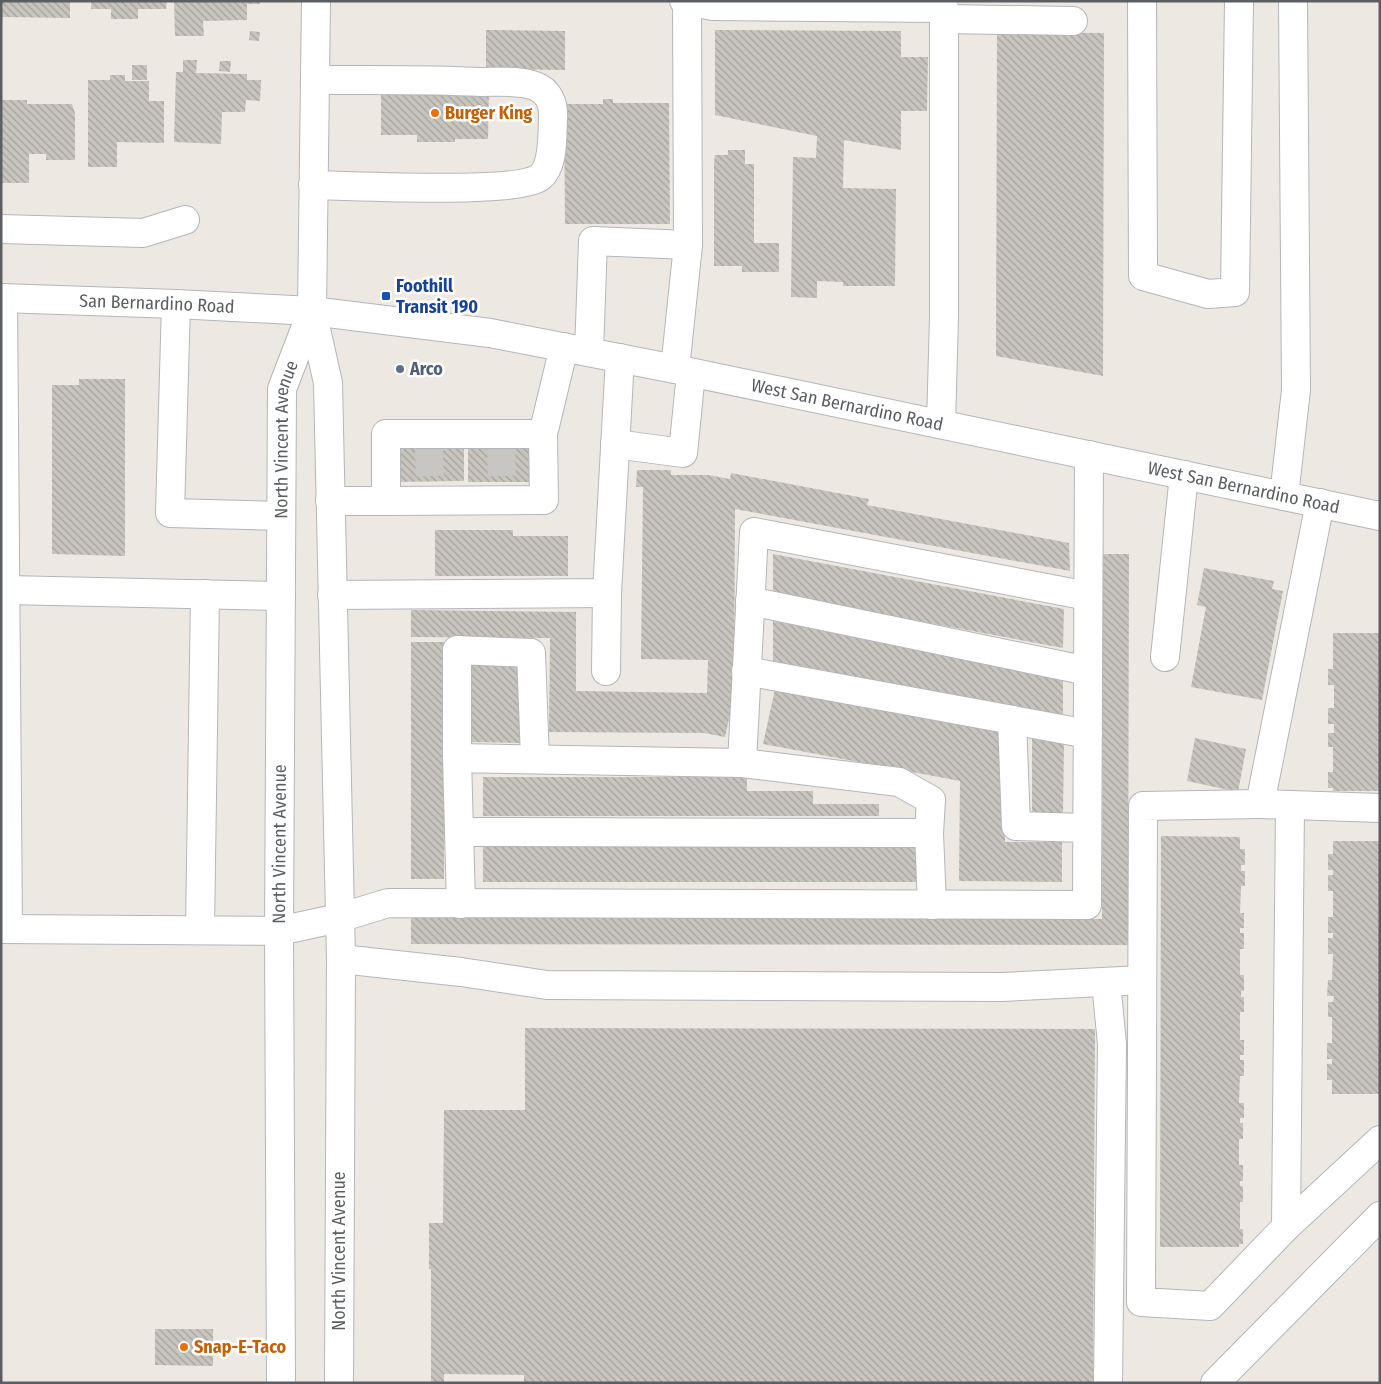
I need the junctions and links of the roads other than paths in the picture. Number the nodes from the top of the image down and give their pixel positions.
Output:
1 (316, 1) edge
2 (686, 1) edge
3 (1142, 1) edge
4 (1239, 1) edge
5 (1293, 1) edge
6 (944, 19) junction
7 (1073, 21) dead end
8 (315, 80) junction
9 (314, 186) junction
10 (185, 220) dead end
11 (1, 229) edge
12 (688, 245) junction
13 (2, 298) edge
14 (176, 304) junction
15 (312, 311) junction
16 (576, 350) junction
17 (620, 358) junction
18 (683, 371) junction
19 (941, 424) junction
20 (543, 434) junction
21 (615, 444) junction
22 (1088, 455) junction
23 (1184, 475) junction
24 (1284, 496) junction
25 (330, 501) junction
26 (386, 501) junction
27 (1320, 503) junction
28 (281, 516) junction
29 (1380, 516) edge
30 (7, 590) junction
31 (607, 593) junction
32 (205, 594) junction
33 (332, 595) junction
34 (281, 596) junction
35 (1088, 596) junction
36 (750, 602) junction
37 (1165, 658) dead end
38 (606, 671) dead end
39 (746, 671) junction
40 (1088, 671) junction
41 (1012, 720) junction
42 (1088, 734) junction
43 (457, 758) junction
44 (535, 759) junction
45 (742, 763) junction
46 (1260, 804) junction
47 (1290, 805) junction
48 (1380, 808) edge
49 (1087, 828) junction
50 (459, 832) junction
51 (929, 833) junction
52 (461, 904) junction
53 (932, 905) junction
54 (339, 918) junction
55 (5, 929) edge
56 (200, 930) junction
57 (279, 931) junction
58 (340, 959) junction
59 (1142, 980) junction
60 (1106, 982) junction
61 (1380, 1140) edge
62 (1380, 1216) edge
63 (1286, 1227) junction
64 (281, 1383) edge
65 (339, 1383) edge
66 (1108, 1383) edge
67 (1215, 1383) edge

1 - 8 street, North Vincent Avenue
2 - 6 street
2 - 12 street
3 - 4 street
5 - 24 street
6 - 7 street
6 - 19 street
8 - 9 street, North Vincent Avenue
8 - 9 street
9 - 15 street, North Vincent Avenue
10 - 11 street
12 - 16 street
12 - 18 street
13 - 14 street, San Bernardino Road
13 - 30 street
14 - 15 street, San Bernardino Road
14 - 28 street
15 - 16 street, West San Bernardino Road
15 - 25 street, North Vincent Avenue
15 - 28 street, North Vincent Avenue
16 - 17 street, West San Bernardino Road
16 - 20 street
17 - 18 street, West San Bernardino Road
17 - 21 street
18 - 19 street, West San Bernardino Road
18 - 21 street
19 - 22 street, West San Bernardino Road
20 - 26 street
20 - 26 street
21 - 31 street
22 - 23 street, West San Bernardino Road
22 - 35 street
23 - 24 street, West San Bernardino Road
23 - 37 street
24 - 27 street, West San Bernardino Road
25 - 26 street
25 - 33 street, North Vincent Avenue
27 - 29 street, West San Bernardino Road
27 - 46 street
28 - 34 street, North Vincent Avenue
30 - 32 street
30 - 55 street
31 - 33 street
31 - 38 street
32 - 34 street
32 - 56 street
33 - 54 street, North Vincent Avenue
34 - 57 street, North Vincent Avenue
35 - 36 street
35 - 40 street
36 - 39 street
36 - 40 street
39 - 41 street
39 - 45 street
40 - 42 street
41 - 42 street
41 - 49 street
42 - 49 street
43 - 44 street
43 - 44 street
43 - 50 street
44 - 45 street
45 - 51 street
46 - 47 street
46 - 59 street
47 - 48 street
47 - 63 street
49 - 53 street
50 - 51 street
50 - 52 street
51 - 53 street
52 - 53 street
52 - 54 street
54 - 57 street
54 - 58 street, North Vincent Avenue
55 - 56 street
56 - 57 street
57 - 64 street, North Vincent Avenue
58 - 60 street
58 - 65 street, North Vincent Avenue
59 - 60 street
59 - 63 street
60 - 66 street
61 - 63 street
62 - 67 street

